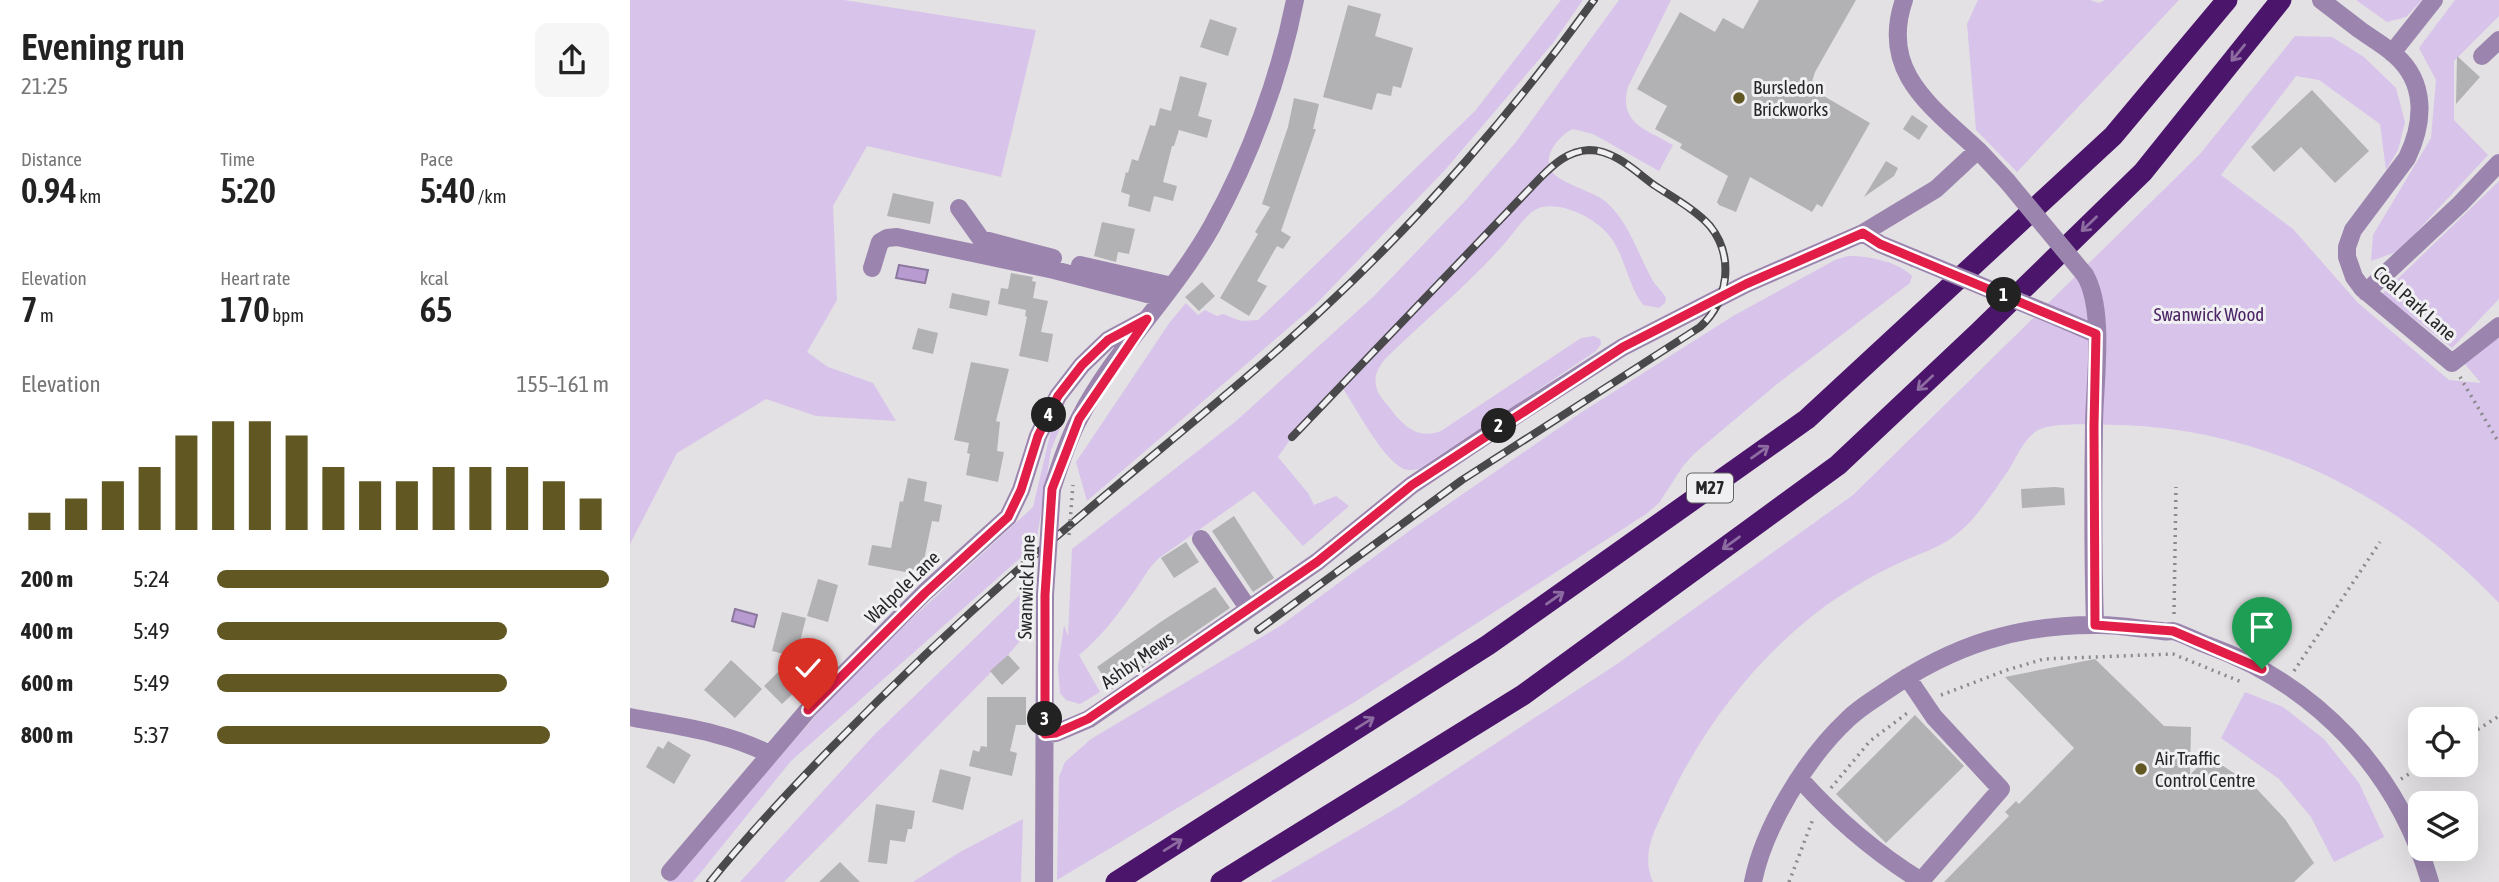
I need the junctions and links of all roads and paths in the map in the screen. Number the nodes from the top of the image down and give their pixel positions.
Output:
1 (1295, 0) edge
2 (1904, 0) edge
3 (2227, 0) edge
4 (2281, 0) edge
5 (2321, 0) edge
6 (2434, 0) edge
7 (2499, 40) edge
8 (2392, 52) junction
9 (2482, 56) dead end
10 (1978, 150) junction
11 (2499, 163) edge
12 (959, 208) dead end
13 (1863, 233) junction
14 (872, 268) dead end
15 (1167, 292) junction
16 (2366, 292) junction
17 (1147, 319) junction
18 (2499, 327) edge
19 (2096, 334) junction
20 (2452, 363) junction
21 (2499, 443) edge
22 (1073, 485) dead end
23 (2176, 487) dead end
24 (1021, 490) joint
25 (1201, 539) dead end
26 (2380, 542) dead end
27 (1068, 545) dead end
28 (1248, 608) junction
29 (2095, 625) junction
30 (2173, 631) junction
31 (2173, 654) junction
32 (1907, 677) junction
33 (2286, 683) junction
34 (2250, 686) dead end
35 (1922, 702) junction
36 (2499, 716) edge
37 (630, 717) edge
38 (2478, 729) edge
39 (1045, 734) junction
40 (769, 754) junction
41 (1800, 779) junction
42 (1820, 801) junction
43 (670, 872) dead end
44 (1044, 875) edge
45 (1116, 882) edge
46 (1222, 882) edge
47 (1753, 882) edge
48 (1788, 882) edge
49 (2430, 882) edge

1 - 15 street, Swanwick Lane
2 - 10 street
45 -> 3 highway, M27
4 -> 46 highway
5 - 8 street, Coal Park Lane
6 - 8 street
7 - 9 street
8 - 16 street, Coal Park Lane
10 - 13 street, Ashby Mews
10 - 19 street, bridge
11 - 16 street
12 - 15 street
13 - 19 street, bridge
13 - 28 street, Ashby Mews
14 - 15 street
15 - 17 street, Swanwick Lane
16 - 20 street, Coal Park Lane
17 - 24 street, Swanwick Lane
17 - 39 street, Swanwick Lane, bridge
18 - 20 street
19 - 29 street
20 - 21 path
22 - 27 path, bridge
23 - 30 path
24 - 40 street, Walpole Lane
25 - 28 street
26 - 33 path
28 - 39 street, Ashby Mews
29 - 30 street
29 - 32 street
30 - 31 path
30 - 33 street
31 - 34 path
31 - 35 path
32 - 35 street
32 - 41 street
33 - 49 street
35 - 42 path
35 - 42 street
36 - 38 path
37 - 40 street
39 - 44 street, Swanwick Lane
40 - 43 street, Walpole Lane
41 - 42 street
41 - 47 street
42 - 48 path

